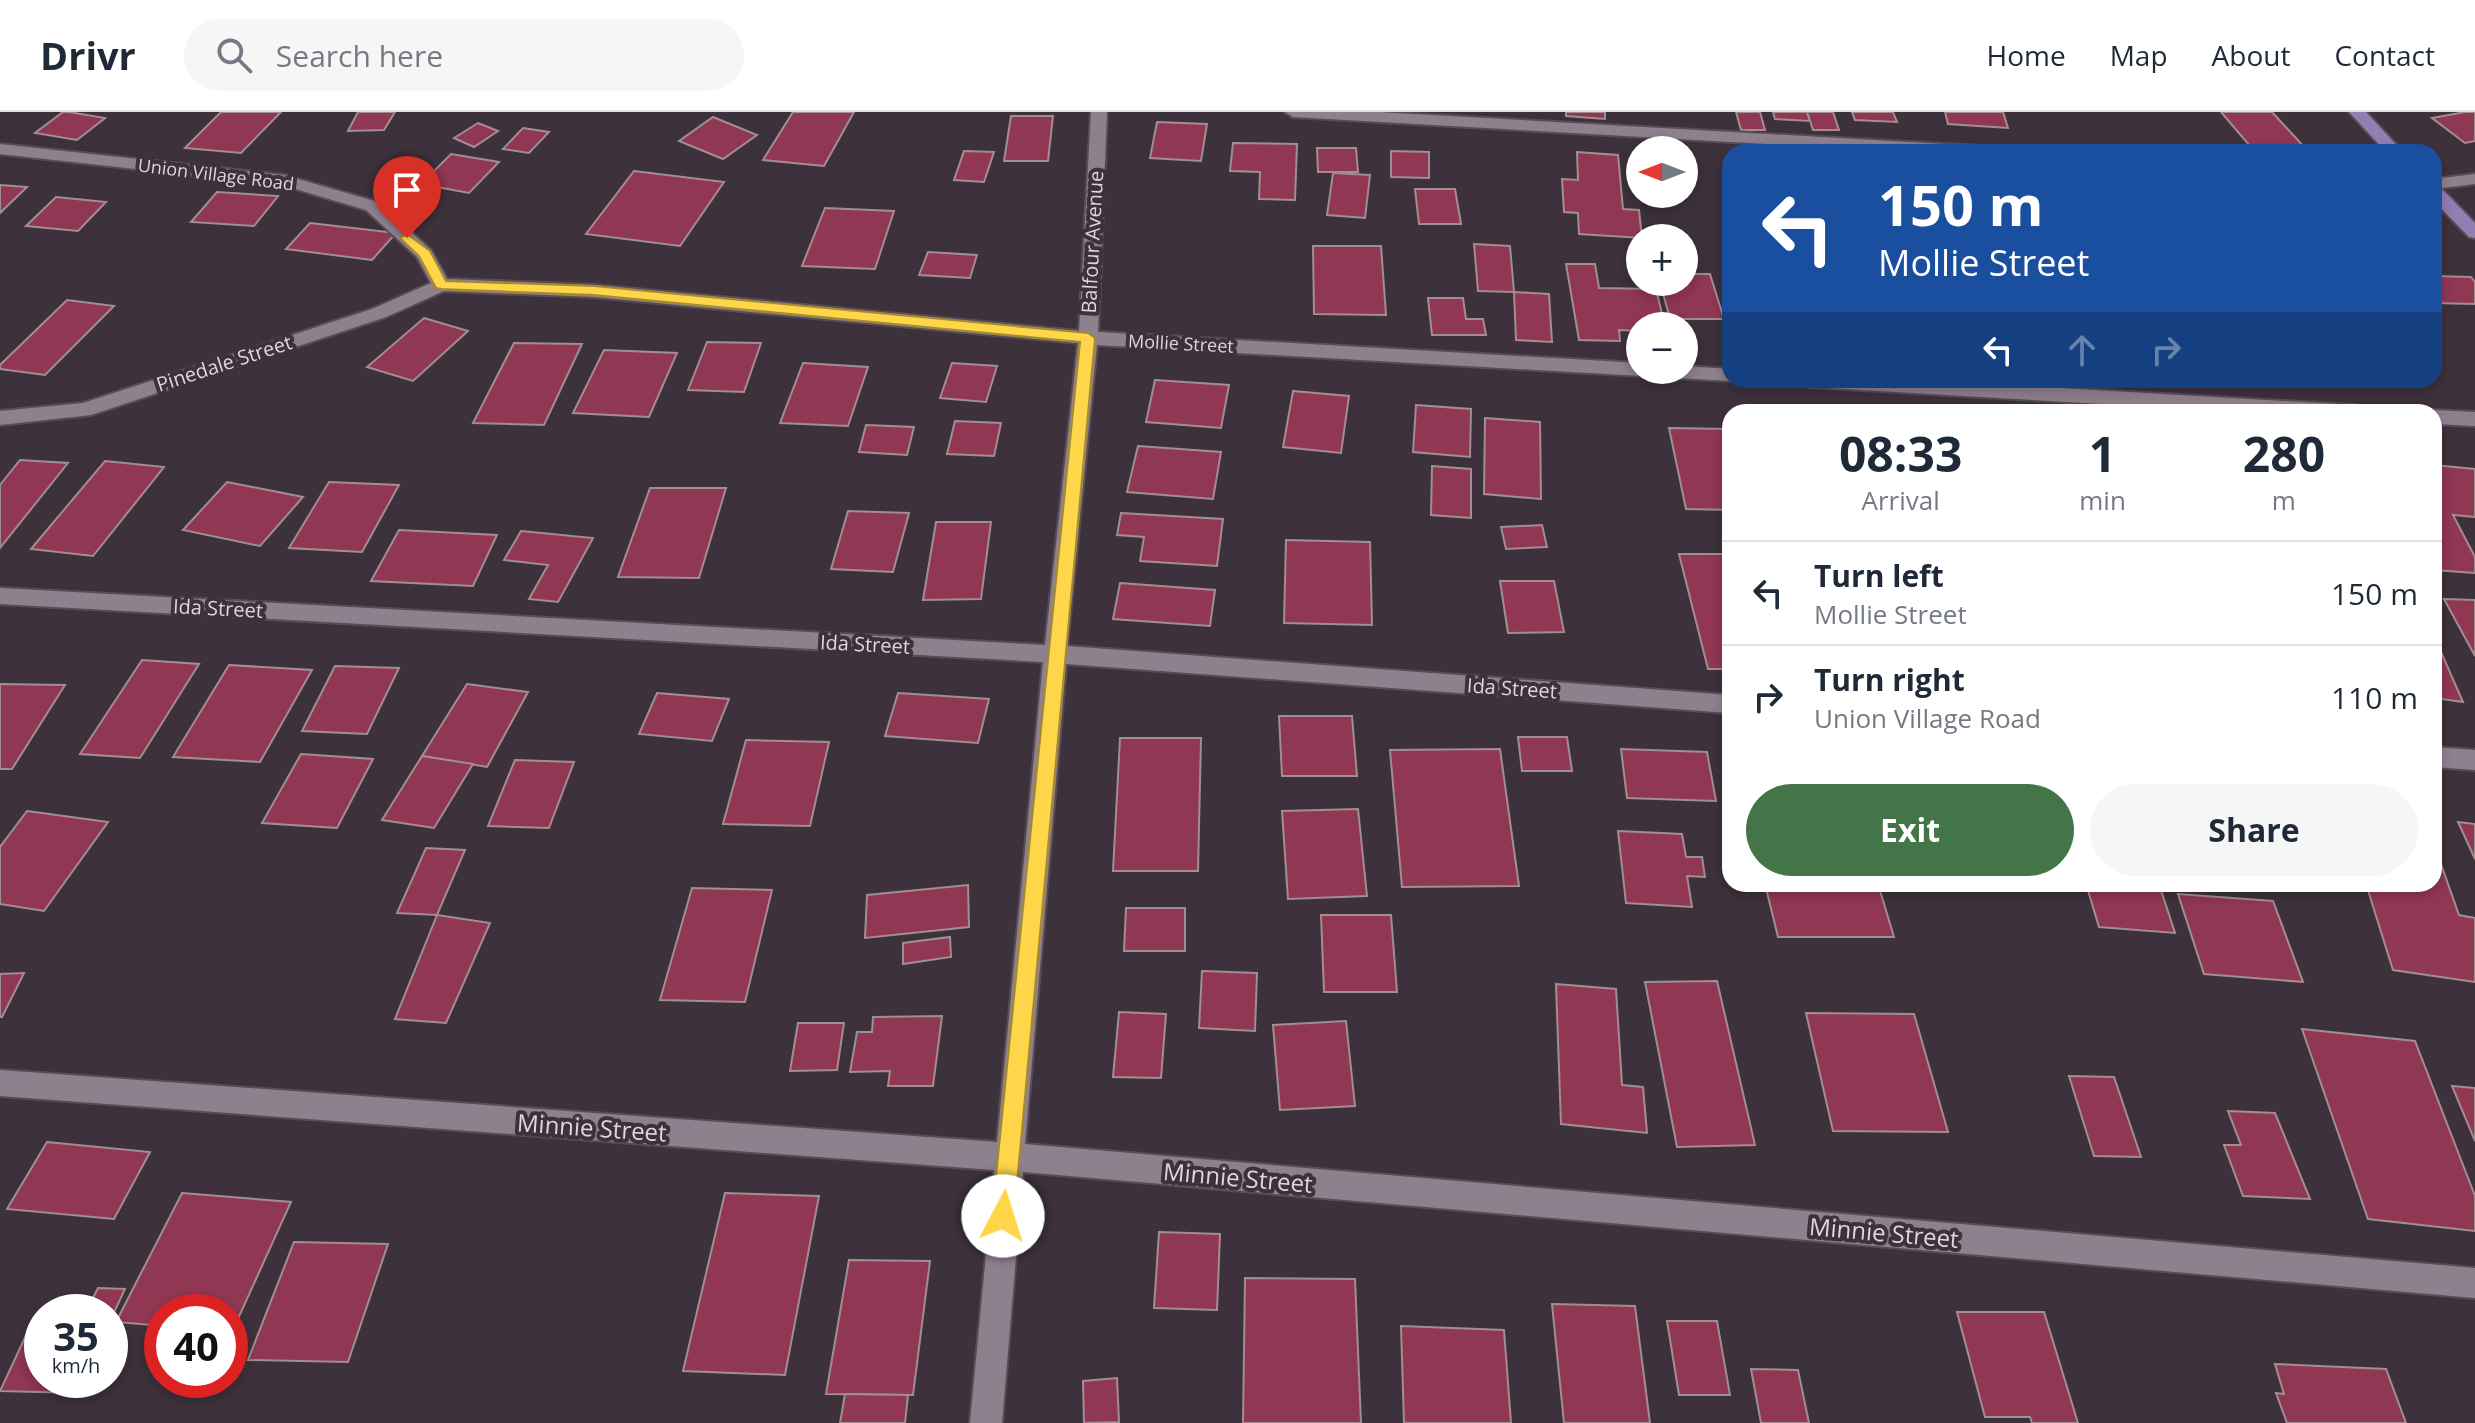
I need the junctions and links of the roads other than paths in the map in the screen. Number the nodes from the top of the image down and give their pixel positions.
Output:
1 (1099, 112) edge
2 (1293, 112) edge
3 (2357, 112) edge
4 (1856, 144) edge
5 (2387, 144) edge
6 (0, 149) edge
7 (2475, 179) edge
8 (2442, 183) edge
9 (2442, 199) edge
10 (2475, 233) edge
11 (441, 285) junction
12 (1088, 338) junction
13 (1722, 375) edge
14 (1946, 388) edge
15 (2219, 404) edge
16 (2442, 417) edge
17 (0, 418) edge
18 (2475, 419) edge
19 (0, 596) edge
20 (1055, 654) junction
21 (1722, 703) edge
22 (2442, 758) edge
23 (2475, 760) edge
24 (0, 1083) edge
25 (1008, 1157) junction
26 (2475, 1283) edge
27 (986, 1423) edge

1 - 12 street, Balfour Avenue
2 - 4 street
3 - 5 main road
6 - 11 street, Union Village Road
7 - 8 street
9 - 10 main road
11 - 12 street, Mollie Street
11 - 17 street, Pinedale Street
12 - 13 street, Mollie Street
12 - 20 street, Balfour Avenue
14 - 15 street
16 - 18 street
19 - 20 street, Ida Street
20 - 21 street, Ida Street
20 - 25 street, Balfour Avenue
22 - 23 street
24 - 25 street, Minnie Street
25 - 26 street, Minnie Street
25 - 27 street, Balfour Avenue

